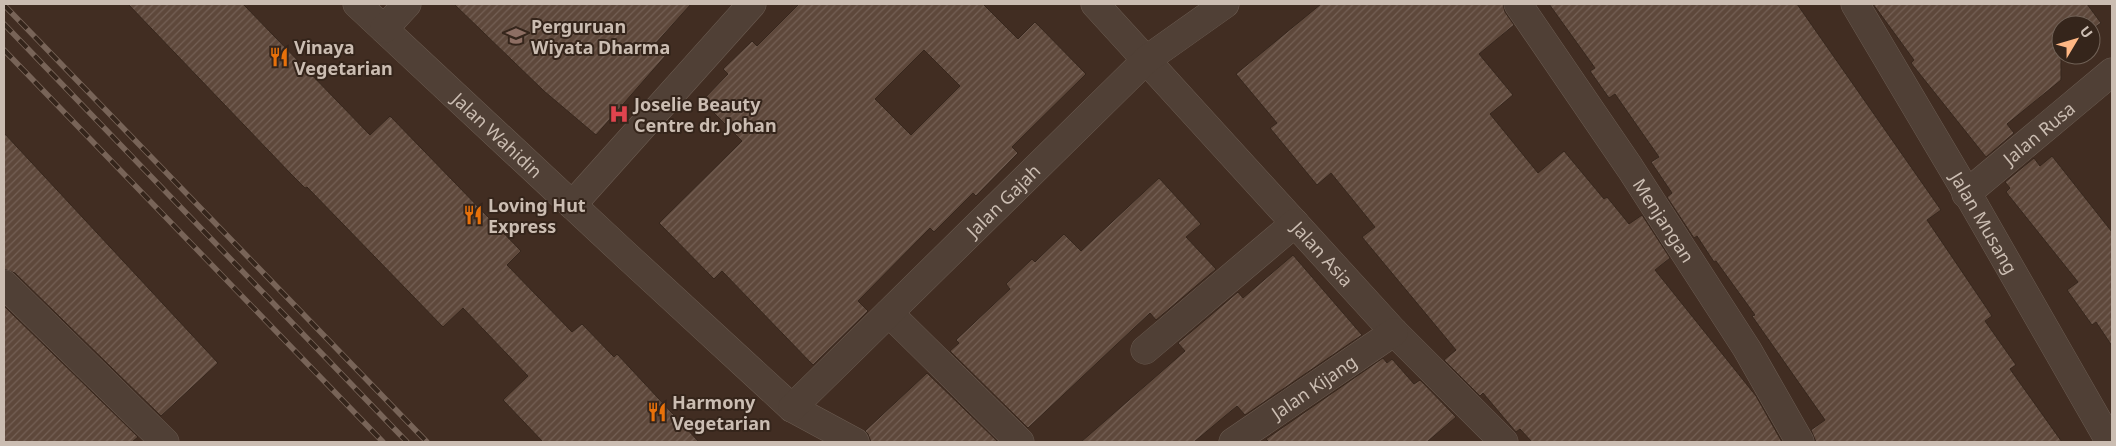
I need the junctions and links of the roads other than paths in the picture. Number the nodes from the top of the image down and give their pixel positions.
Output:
1 (357, 4) edge
2 (407, 4) edge
3 (752, 4) edge
4 (1095, 4) edge
5 (1225, 4) edge
6 (1518, 4) edge
7 (1855, 4) edge
8 (384, 29) junction
9 (1146, 60) junction
10 (2112, 72) edge
11 (1966, 194) junction
12 (572, 205) junction
13 (1295, 223) junction
14 (4, 284) edge
15 (890, 313) junction
16 (1394, 332) junction
17 (1146, 350) dead end
18 (792, 408) junction
19 (166, 442) edge
20 (813, 442) edge
21 (855, 442) edge
22 (1020, 442) edge
23 (1232, 442) edge
24 (1504, 442) edge
25 (1800, 442) edge
26 (2110, 442) edge

1 - 8 street, Jalan Wahidin
2 - 8 street
3 - 12 street
4 - 9 street, Jalan Asia
5 - 9 street, Jalan Gajah
6 - 25 street, Menjangan
7 - 11 street, Jalan Musang
8 - 12 street, Jalan Wahidin
9 - 13 street, Jalan Asia
9 - 15 street, Jalan Gajah
10 - 11 street, Jalan Rusa
11 - 26 street, Jalan Musang
12 - 18 street, Jalan Wahidin
13 - 16 street, Jalan Asia
13 - 17 street
14 - 19 street
15 - 18 street, Jalan Gajah
15 - 22 street
16 - 23 street, Jalan Kijang
16 - 24 street, Jalan Asia
18 - 20 street, Jalan Wahidin
18 - 21 street, Jalan Wahidin

